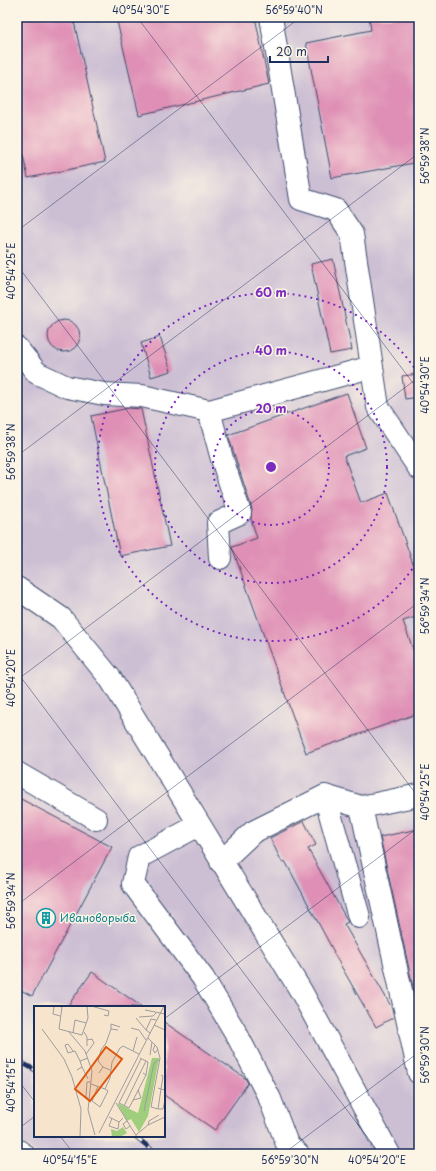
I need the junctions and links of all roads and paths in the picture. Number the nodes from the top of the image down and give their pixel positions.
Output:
1 (271, 17) edge
2 (17, 348) edge
3 (372, 367) junction
4 (210, 411) junction
5 (419, 468) edge
6 (220, 558) dead end
7 (17, 588) edge
8 (17, 774) edge
9 (325, 796) junction
10 (419, 796) edge
11 (361, 807) junction
12 (96, 819) dead end
13 (199, 825) junction
14 (221, 862) junction
15 (358, 917) dead end
16 (419, 1073) edge
17 (17, 1150) edge
18 (23, 1154) edge
19 (298, 1154) edge
20 (389, 1154) edge

1 - 3 street
2 - 4 street
3 - 4 street
3 - 5 street
4 - 6 street
7 - 13 street
8 - 12 street
9 - 11 street
9 - 14 street
9 - 15 street
10 - 11 street
11 - 16 street
13 - 14 street
13 - 19 street
14 - 20 street
17 - 18 street

